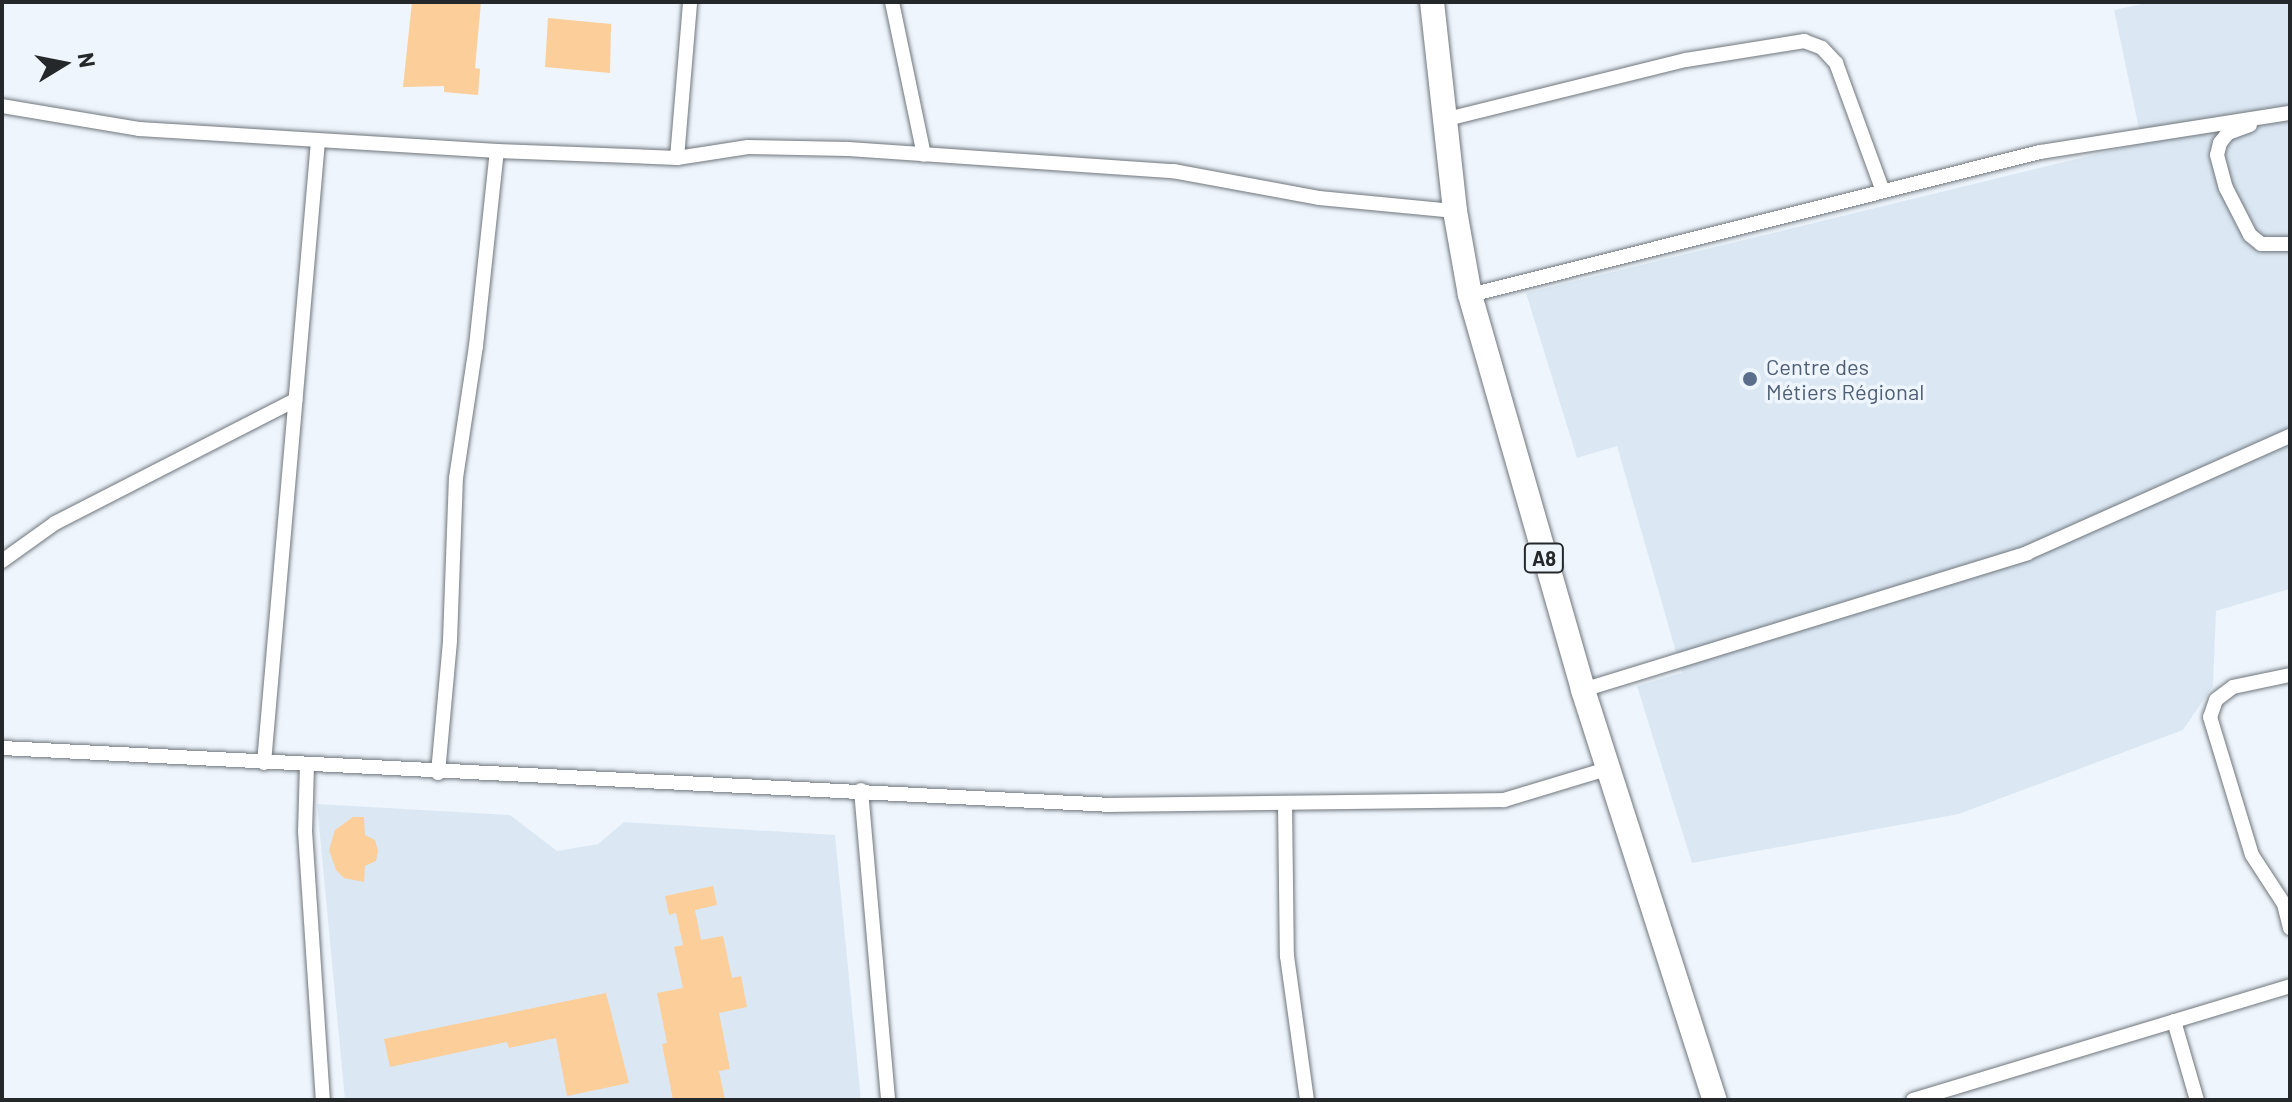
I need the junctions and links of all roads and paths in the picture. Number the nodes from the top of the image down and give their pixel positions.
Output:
1 (690, 2) edge
2 (892, 2) edge
3 (1432, 2) edge
4 (2, 106) edge
5 (2290, 113) edge
6 (2272, 115) junction
7 (1443, 120) junction
8 (318, 141) junction
9 (497, 151) junction
10 (924, 155) junction
11 (677, 158) junction
12 (1882, 189) junction
13 (1455, 211) junction
14 (2290, 244) edge
15 (1470, 295) junction
16 (295, 400) junction
17 (2290, 436) edge
18 (2, 561) edge
19 (2290, 675) edge
20 (1583, 690) junction
21 (2, 748) edge
22 (264, 763) junction
23 (307, 765) junction
24 (1610, 768) junction
25 (438, 773) junction
26 (861, 790) junction
27 (1285, 803) junction
28 (2290, 928) edge
29 (2290, 986) edge
30 (2174, 1021) junction
31 (323, 1100) edge
32 (888, 1100) edge
33 (1307, 1100) edge
34 (1715, 1100) edge
35 (1913, 1100) edge
36 (2197, 1100) edge

1 - 11 street
2 - 10 street
3 - 7 main road, A8
4 - 8 street
5 - 6 street
6 - 12 street
6 - 14 street
7 - 12 street
7 - 13 main road, A8
8 - 9 street
8 - 16 street
9 - 11 street
9 - 25 street
10 - 11 street
10 - 13 street
12 - 15 street
13 - 15 main road, A8
15 - 20 main road, A8
16 - 18 street
16 - 22 street
17 - 20 street
19 - 28 street
20 - 24 main road, A8
21 - 22 street
22 - 23 street
23 - 25 street
23 - 31 street
24 - 27 street
24 - 34 main road, A8
25 - 26 street
26 - 27 street
26 - 32 street
27 - 33 street
29 - 30 street
30 - 35 street
30 - 36 street

